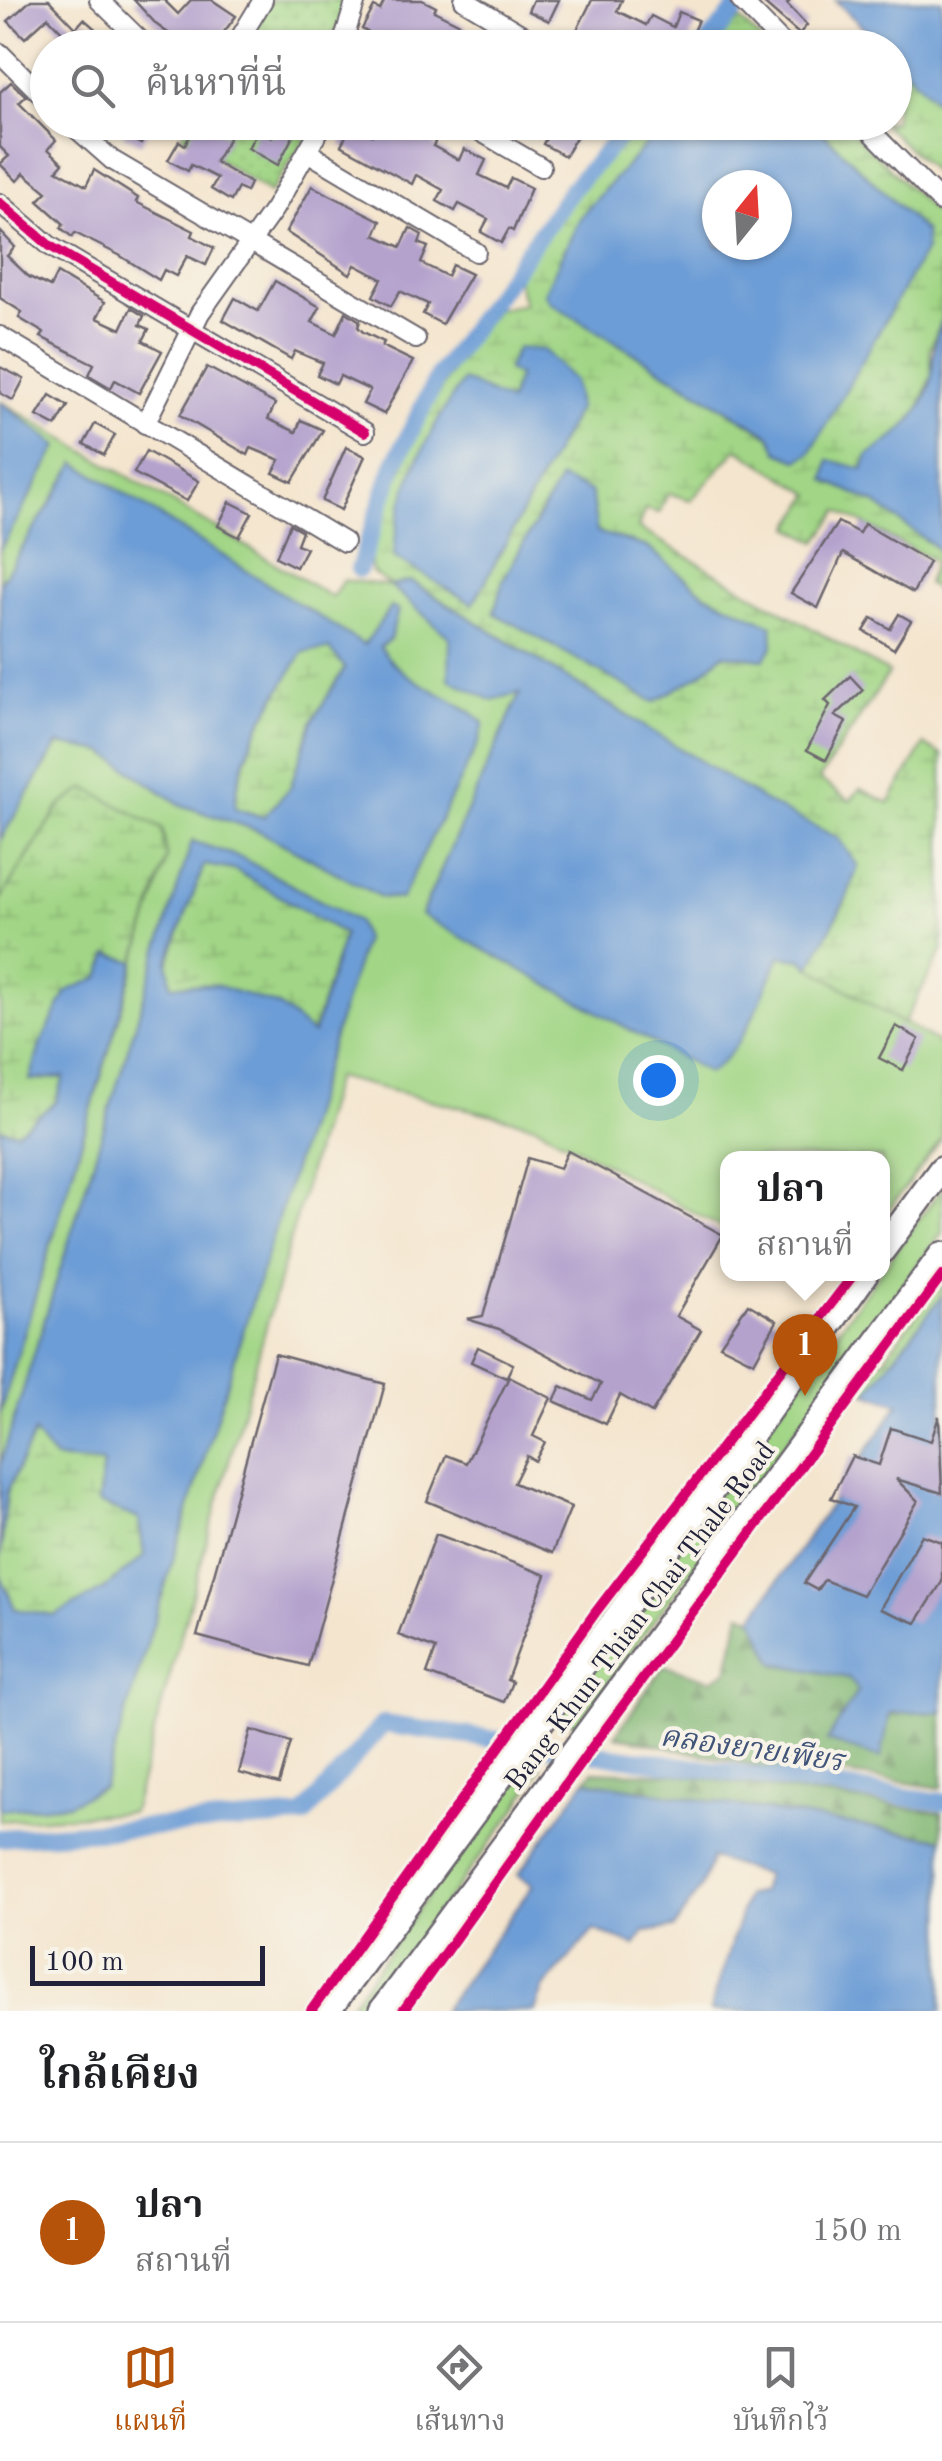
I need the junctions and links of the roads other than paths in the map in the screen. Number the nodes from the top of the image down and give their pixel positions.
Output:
1 (99, 0) edge
2 (262, 0) edge
3 (356, 0) edge
4 (464, 0) edge
5 (740, 0) edge
6 (130, 30) edge
7 (244, 30) edge
8 (347, 30) edge
9 (514, 30) edge
10 (770, 30) edge
11 (0, 53) edge
12 (30, 83) edge
13 (89, 140) edge
14 (316, 140) edge
15 (495, 140) edge
16 (880, 140) edge
17 (309, 154) junction
18 (541, 167) dead end
19 (0, 203) edge
20 (942, 203) edge
21 (250, 241) junction
22 (476, 252) dead end
23 (193, 328) junction
24 (0, 336) edge
25 (416, 339) dead end
26 (145, 424) junction
27 (365, 432) dead end
28 (344, 542) dead end
29 (942, 1169) edge
30 (890, 1239) edge
31 (942, 1254) edge
32 (860, 1281) edge
33 (327, 2011) edge
34 (382, 2011) edge

1 - 6 street
2 - 7 street
3 - 8 street
4 - 9 street
5 - 10 street
11 - 12 street
13 - 21 street
14 - 17 street
15 - 18 street
16 - 20 street
17 - 21 street
17 - 22 street
19 - 23 street
21 - 23 street
21 - 25 street
23 - 26 street
23 - 27 street
24 - 26 street
26 - 28 street
29 - 30 main road
31 - 34 main road, Bang Khun Thian Chai Thale Road
32 - 33 main road, Bang Khun Thian Chai Thale Road

